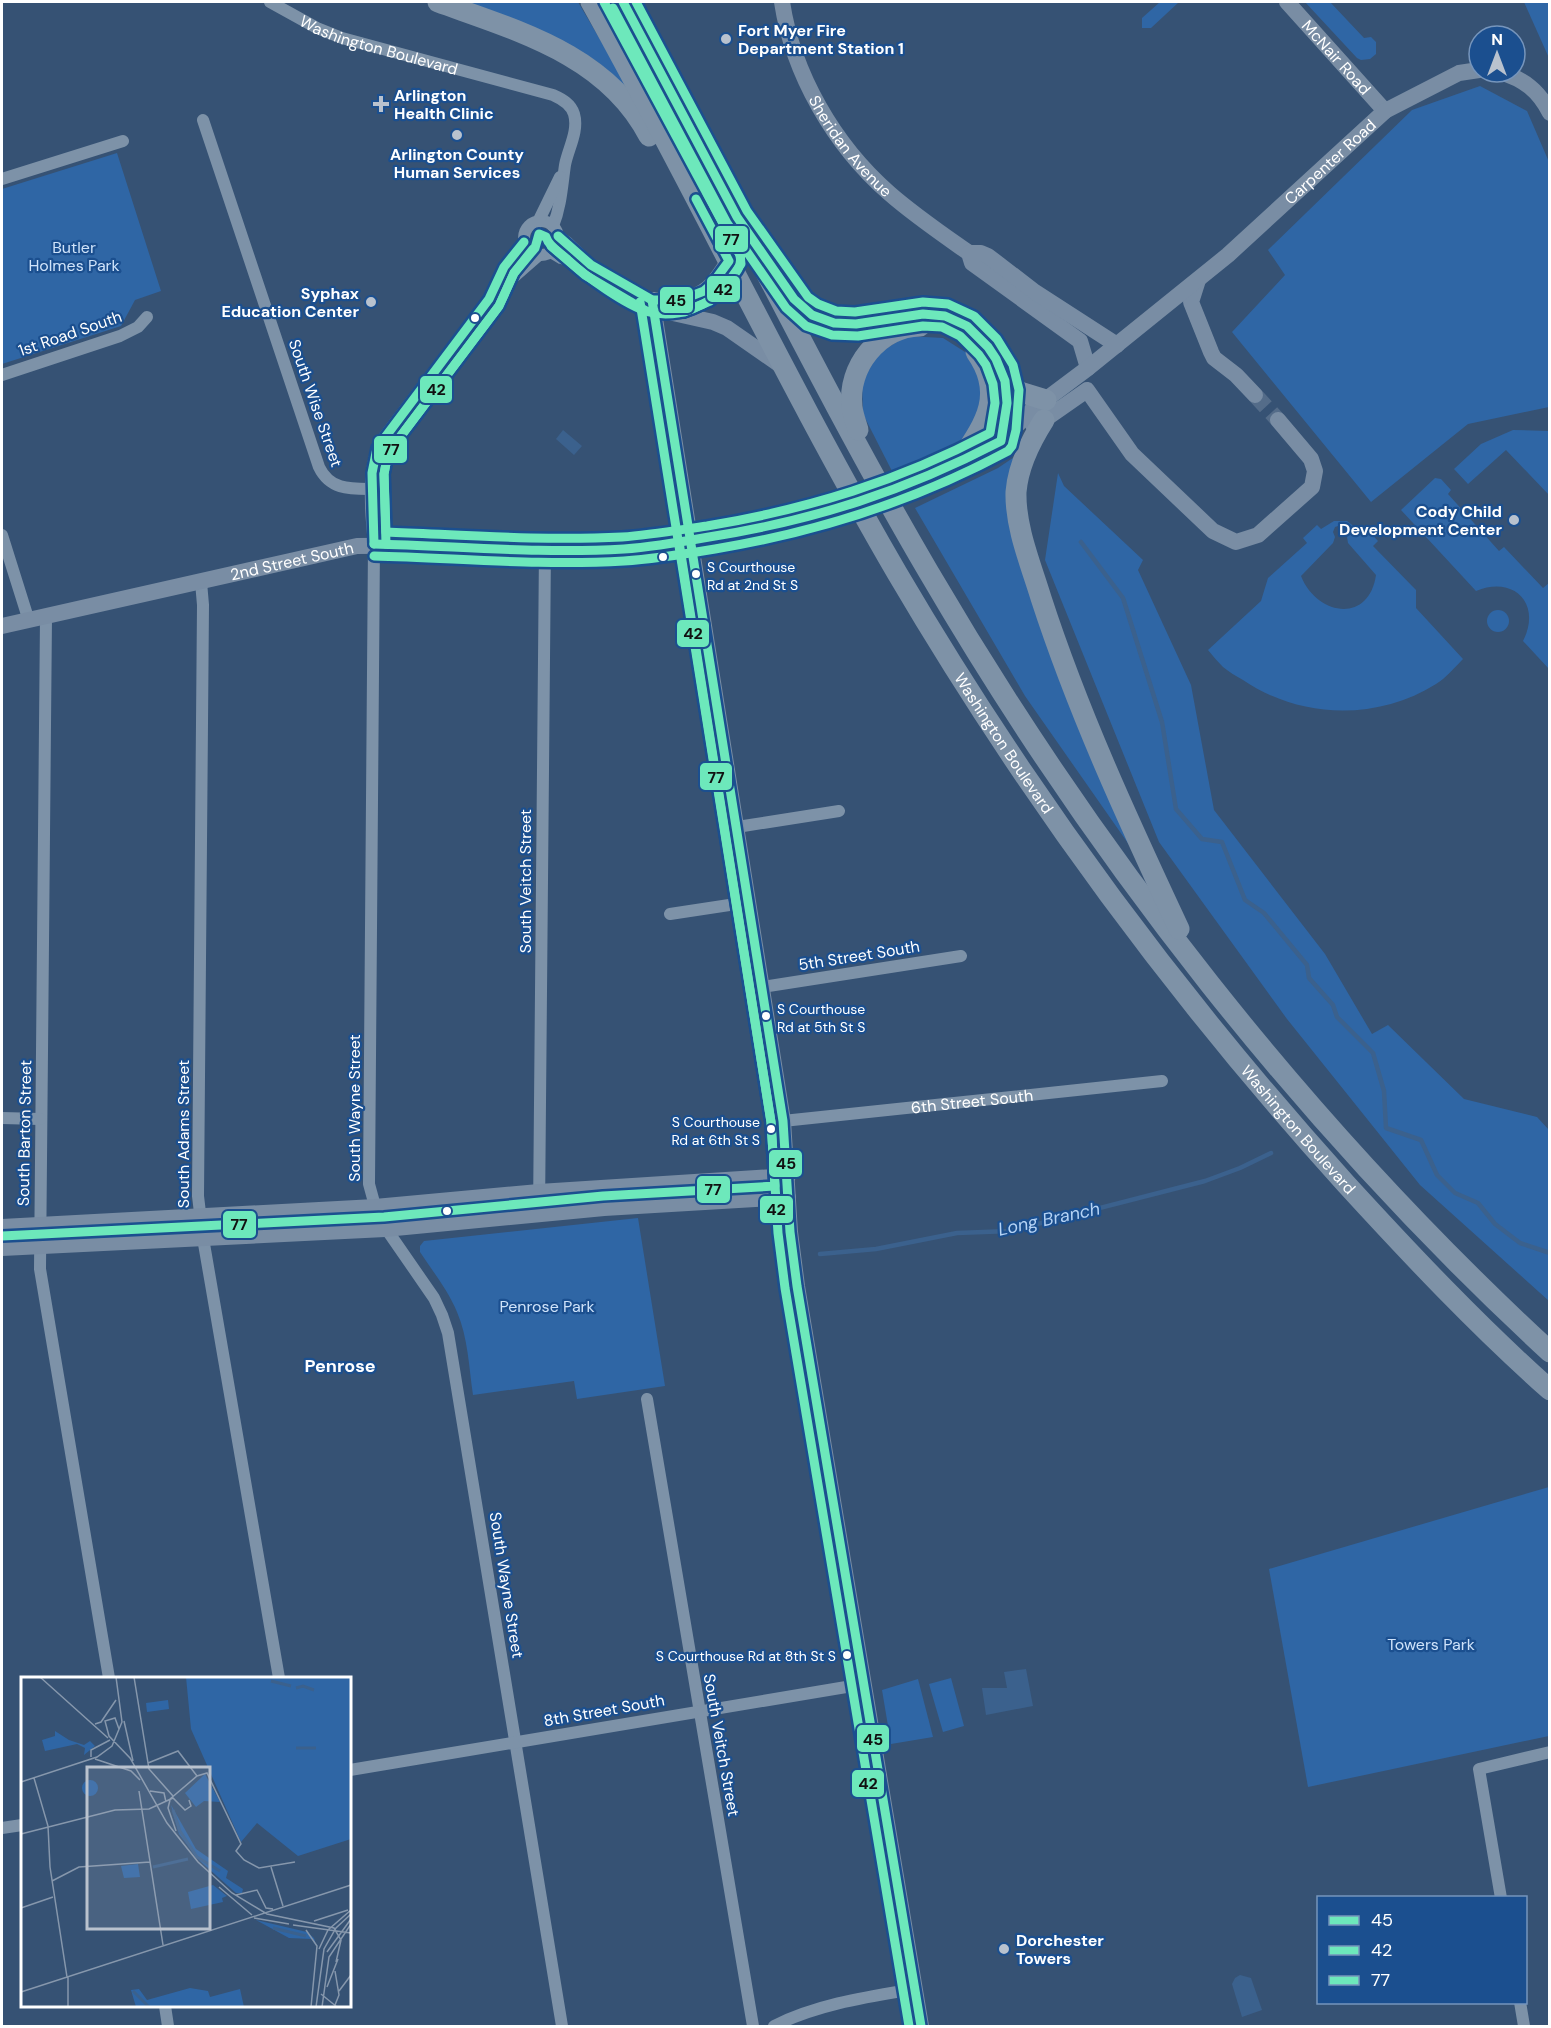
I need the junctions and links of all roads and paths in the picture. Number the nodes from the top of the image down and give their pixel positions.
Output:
1 (270, 2) edge
2 (438, 2) edge
3 (591, 2) edge
4 (623, 2) edge
5 (782, 2) edge
6 (1287, 2) edge
7 (1467, 72) edge
8 (1526, 84) edge
9 (1385, 111) junction
10 (1550, 113) edge
11 (203, 120) dead end
12 (123, 141) dead end
13 (566, 164) junction
14 (2, 180) edge
15 (699, 204) junction
16 (538, 222) junction
17 (742, 226) junction
18 (555, 231) junction
19 (525, 242) junction
20 (545, 254) junction
21 (969, 254) junction
22 (729, 261) junction
23 (591, 265) junction
24 (1198, 279) junction
25 (489, 299) junction
26 (652, 300) junction
27 (147, 317) dead end
28 (1117, 345) junction
29 (1089, 368) junction
30 (785, 369) junction
31 (2, 375) edge
32 (1006, 381) junction
33 (1255, 395) tunnel mouth
34 (1054, 403) junction
35 (1278, 420) tunnel mouth
36 (1001, 441) junction
37 (866, 460) junction
38 (958, 464) junction
39 (372, 489) junction
40 (2, 536) edge
41 (691, 540) junction
42 (374, 544) junction
43 (545, 548) junction
44 (201, 582) junction
45 (37, 619) junction
46 (2, 626) edge
47 (839, 811) dead end
48 (737, 827) junction
49 (749, 902) junction
50 (670, 914) dead end
51 (961, 956) dead end
52 (1196, 965) junction
53 (762, 987) junction
54 (1162, 1081) dead end
55 (2, 1118) edge
56 (40, 1119) junction
57 (783, 1121) junction
58 (788, 1176) junction
59 (539, 1192) junction
60 (788, 1197) junction
61 (375, 1207) junction
62 (539, 1214) junction
63 (200, 1216) junction
64 (39, 1225) junction
65 (2, 1227) edge
66 (385, 1229) junction
67 (203, 1238) junction
68 (39, 1246) junction
69 (2, 1248) edge
70 (1550, 1352) edge
71 (1548, 1389) edge
72 (647, 1399) dead end
73 (109, 1677) edge
74 (279, 1677) edge
75 (864, 1684) junction
76 (699, 1710) junction
77 (516, 1742) junction
78 (1550, 1752) edge
79 (351, 1770) edge
80 (21, 1824) edge
81 (2, 1828) edge
82 (1501, 1896) edge
83 (915, 1989) junction
84 (1520, 2004) edge
85 (165, 2007) edge
86 (168, 2026) edge
87 (562, 2026) edge
88 (753, 2026) edge
89 (774, 2026) edge
90 (921, 2026) edge
91 (1524, 2026) edge

1 - 13 street, Washington Boulevard
2 - 15 highway
3 - 15 highway, Washington Boulevard
4 - 17 highway, Washington Boulevard
5 - 21 street, Sheridan Avenue
6 - 9 street, McNair Road
7 - 9 street, Carpenter Road
8 - 10 street
9 - 24 street, Carpenter Road
11 - 39 street, South Wise Street
12 - 14 street
13 - 16 street
13 - 18 street
15 - 22 highway, Washington Boulevard
16 - 18 street
16 - 19 street
17 - 32 highway
17 - 37 highway, Washington Boulevard
18 - 20 street
18 - 23 street
19 - 20 street
19 - 25 street
20 - 23 street
20 - 25 street
21 - 28 street, Sheridan Avenue
21 - 29 street, Sheridan Avenue
22 - 26 street
22 - 30 highway, Washington Boulevard
23 - 26 street
24 - 28 street, Carpenter Road
24 - 33 street
25 - 39 street, South Wayne Street
26 - 30 street
26 - 41 street
27 - 31 street, 1st Road South
28 - 29 street, Carpenter Road
29 - 34 street, Carpenter Road
30 - 71 highway, Washington Boulevard
32 - 34 highway
32 - 36 highway
34 - 35 street
34 - 36 street, 2nd Street South
34 - 52 highway
36 - 38 street, 2nd Street South
37 - 38 highway
37 - 52 highway, Washington Boulevard
38 - 41 street, 2nd Street South, bridge
39 - 42 street, South Wayne Street
40 - 45 street, South Barton Street
41 - 43 street, 2nd Street South
41 - 48 street
42 - 43 street, 2nd Street South
42 - 44 street, 2nd Street South
42 - 61 street, South Wayne Street
43 - 59 street, South Veitch Street
44 - 45 street, 2nd Street South
44 - 63 street, South Adams Street
45 - 46 street, 2nd Street South
45 - 56 street, South Barton Street
47 - 48 street
48 - 49 street
49 - 50 street
49 - 53 street
51 - 53 street, 5th Street South
52 - 70 highway, Washington Boulevard
53 - 57 street
54 - 57 street, 6th Street South
55 - 56 street
56 - 64 street, South Barton Street
57 - 58 street
58 - 59 street
58 - 60 street
59 - 61 street
59 - 62 street, South Veitch Street
60 - 62 street
60 - 75 street
61 - 63 street
61 - 66 street, South Wayne Street
62 - 66 street
63 - 64 street
63 - 67 street, South Adams Street
64 - 65 street
64 - 68 street, South Barton Street
66 - 67 street
66 - 77 street, South Wayne Street
67 - 68 street
67 - 74 street, South Adams Street
68 - 69 street
68 - 73 street, South Barton Street
72 - 76 street, South Veitch Street
75 - 76 street, 8th Street South
75 - 83 street
76 - 77 street, 8th Street South
76 - 88 street, South Veitch Street
77 - 79 street, 8th Street South
77 - 87 street, South Wayne Street
78 - 82 street
80 - 81 street
83 - 89 street
83 - 90 street
84 - 91 street
85 - 86 street

